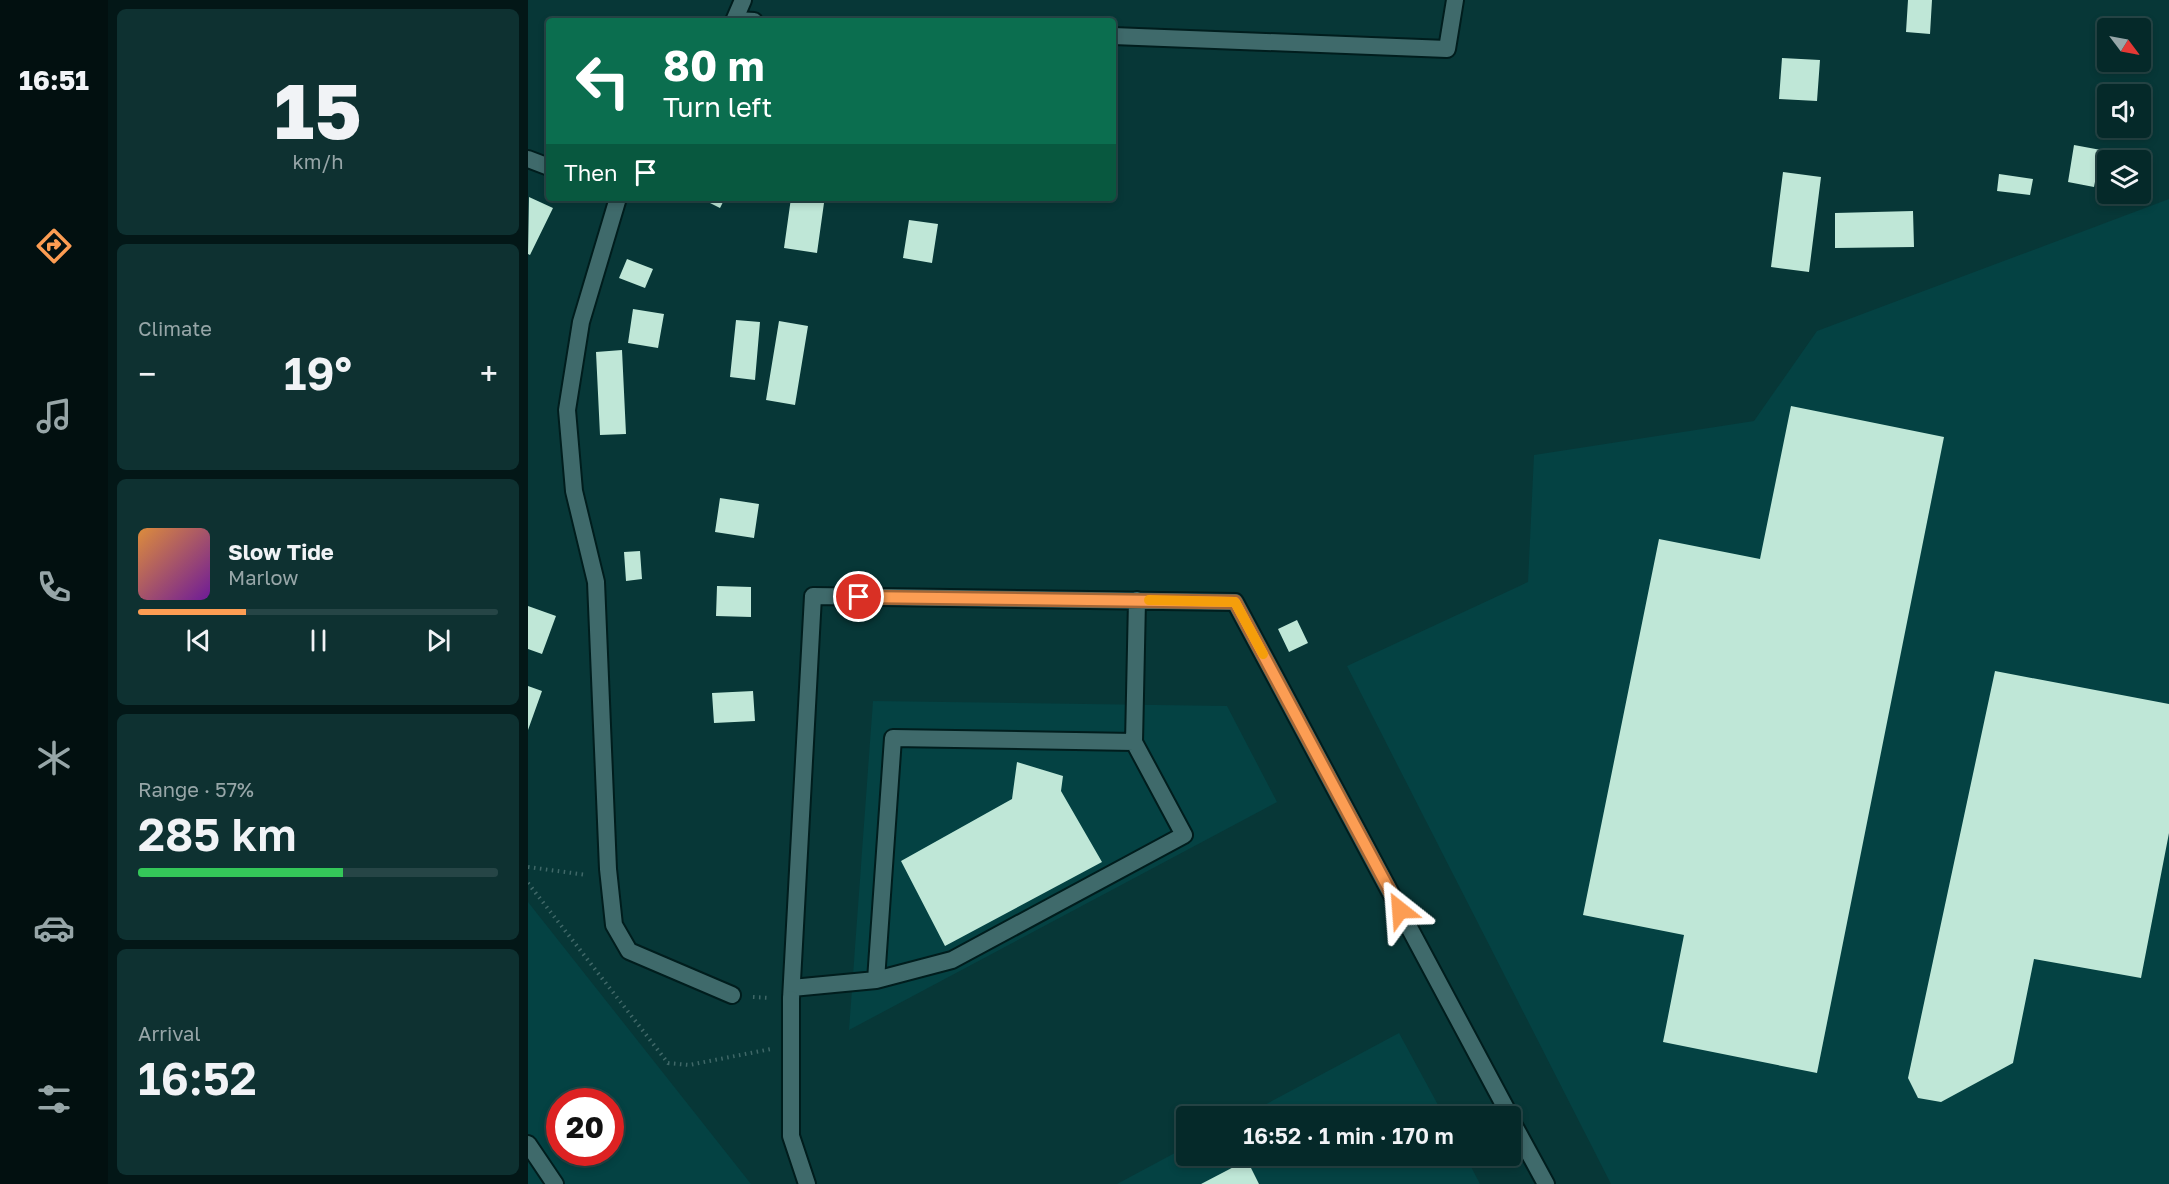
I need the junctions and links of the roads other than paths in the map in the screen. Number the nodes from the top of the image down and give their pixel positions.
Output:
1 (743, 0) edge
2 (1455, 0) edge
3 (735, 18) edge
4 (1116, 36) edge
5 (528, 159) edge
6 (546, 166) edge
7 (617, 201) edge
8 (1137, 600) junction
9 (1134, 742) junction
10 (876, 980) junction
11 (791, 994) junction
12 (732, 995) road end
13 (1504, 1106) edge
14 (1521, 1137) edge
15 (528, 1144) edge
16 (555, 1184) edge
17 (807, 1184) edge
18 (1546, 1184) edge

1 - 3 street
2 - 4 street
5 - 6 street
7 - 12 street
8 - 9 street
8 - 11 street
8 - 13 street
9 - 10 street
9 - 10 street
10 - 11 street
11 - 17 street
14 - 18 street
15 - 16 street

